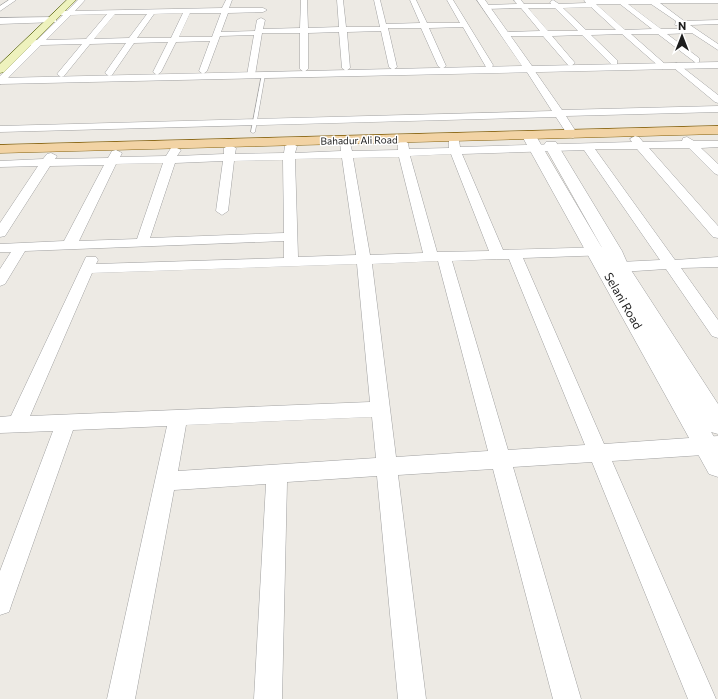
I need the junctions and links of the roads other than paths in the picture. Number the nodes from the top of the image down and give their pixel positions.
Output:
1 (13, 0) edge
2 (60, 0) edge
3 (72, 0) edge
4 (82, 0) edge
5 (229, 0) edge
6 (304, 0) edge
7 (340, 0) edge
8 (377, 0) edge
9 (413, 0) edge
10 (450, 0) edge
11 (517, 0) edge
12 (551, 0) edge
13 (264, 1) edge
14 (621, 1) edge
15 (683, 1) junction
16 (717, 1) edge
17 (653, 2) junction
18 (484, 3) edge
19 (590, 3) edge
20 (523, 6) junction
21 (557, 6) junction
22 (0, 9) edge
23 (226, 10) junction
24 (263, 10) junction
25 (188, 11) junction
26 (113, 12) junction
27 (152, 12) junction
28 (60, 15) junction
29 (0, 20) edge
30 (38, 20) junction
31 (682, 22) junction
32 (717, 22) edge
33 (650, 23) junction
34 (614, 24) junction
35 (423, 25) junction
36 (465, 25) junction
37 (383, 28) junction
38 (304, 30) junction
39 (342, 30) junction
40 (694, 31) junction
41 (259, 32) junction
42 (624, 32) junction
43 (661, 32) junction
44 (585, 33) junction
45 (505, 34) junction
46 (546, 34) junction
47 (216, 37) junction
48 (174, 40) junction
49 (131, 41) junction
50 (88, 42) junction
51 (33, 43) junction
52 (11, 45) dead end
53 (718, 48) edge
54 (696, 60) junction
55 (614, 62) junction
56 (571, 63) junction
57 (659, 63) junction
58 (717, 64) edge
59 (489, 65) junction
60 (442, 66) junction
61 (677, 66) junction
62 (393, 67) junction
63 (528, 67) junction
64 (346, 68) junction
65 (304, 69) junction
66 (203, 71) junction
67 (156, 72) junction
68 (109, 73) junction
69 (251, 73) junction
70 (61, 74) junction
71 (263, 75) junction
72 (1, 77) edge
73 (718, 100) edge
74 (718, 108) edge
75 (558, 113) junction
76 (718, 121) edge
77 (254, 127) junction
78 (0, 129) edge
79 (569, 130) junction
80 (718, 130) edge
81 (679, 131) junction
82 (630, 133) junction
83 (541, 141) junction
84 (231, 143) junction
85 (455, 144) junction
86 (692, 144) junction
87 (718, 144) edge
88 (178, 145) junction
89 (640, 145) junction
90 (121, 146) junction
91 (403, 146) junction
92 (587, 146) junction
93 (0, 147) edge
94 (346, 147) junction
95 (56, 148) junction
96 (290, 149) junction
97 (228, 158) junction
98 (170, 159) junction
99 (111, 161) junction
100 (46, 162) junction
101 (0, 164) edge
102 (718, 171) edge
103 (222, 211) dead end
104 (0, 233) edge
105 (718, 234) edge
106 (292, 237) junction
107 (142, 243) junction
108 (97, 245) junction
109 (69, 246) junction
110 (0, 248) edge
111 (20, 248) junction
112 (506, 254) junction
113 (437, 257) junction
114 (610, 257) junction
115 (364, 259) junction
116 (291, 262) junction
117 (718, 262) edge
118 (670, 263) junction
119 (87, 269) junction
120 (2, 274) edge
121 (718, 332) edge
122 (712, 406) edge
123 (380, 409) junction
124 (178, 419) junction
125 (66, 422) junction
126 (9, 424) edge
127 (718, 424) edge
128 (712, 445) edge
129 (597, 453) junction
130 (500, 459) junction
131 (387, 466) junction
132 (718, 466) edge
133 (277, 474) junction
134 (165, 481) junction
135 (0, 603) edge
136 (121, 699) edge
137 (268, 699) edge
138 (412, 699) edge
139 (567, 699) edge
140 (702, 699) edge

1 - 22 street
2 - 30 main road
3 - 28 main road
4 - 28 street
5 - 23 street
6 - 38 street
7 - 39 street
8 - 37 street
9 - 35 street
10 - 36 street
11 - 20 street
12 - 21 street
13 - 24 street
14 - 17 street
14 - 19 street
14 - 33 street
15 - 16 street
15 - 17 street
15 - 32 street
17 - 31 street
18 - 20 street
18 - 45 street
19 - 21 street
19 - 34 street
20 - 21 street
20 - 46 street
21 - 44 street
23 - 24 street
23 - 25 street
23 - 47 street
24 - 41 street
25 - 27 street
25 - 48 street
26 - 27 street
26 - 28 street
26 - 50 street
27 - 49 street
28 - 30 street
28 - 51 main road
28 - 51 street
29 - 30 street
30 - 52 main road
31 - 32 street
31 - 33 street
31 - 40 street
33 - 34 street
33 - 43 street
34 - 42 street
35 - 36 street
35 - 37 street
35 - 60 street
36 - 59 street
37 - 39 street
37 - 62 street
38 - 39 street
38 - 41 street
38 - 65 street
39 - 64 street
40 - 43 street
40 - 53 street
41 - 47 street
41 - 69 street
42 - 43 street
42 - 44 street
42 - 57 street
43 - 54 street
44 - 46 street
44 - 55 street
45 - 46 street
45 - 63 street
46 - 56 street
47 - 48 street
47 - 66 street
48 - 49 street
48 - 67 street
49 - 50 street
49 - 68 street
50 - 51 street
50 - 70 street
51 - 72 main road
54 - 57 street
54 - 58 street
55 - 56 street
55 - 57 street
56 - 63 street
57 - 61 street
57 - 63 street
58 - 61 street
59 - 60 street
59 - 63 street
60 - 62 street
61 - 73 street
62 - 64 street
63 - 71 street
63 - 75 street
64 - 65 street
65 - 69 street
66 - 67 street
66 - 69 street
67 - 68 street
68 - 70 street
69 - 71 street
69 - 72 street
70 - 72 street
71 - 77 lane
74 - 75 street
75 - 77 street
75 - 79 street
76 - 79 main road, Bahadur Ali Road
77 - 78 street
77 - 79 main road, Bahadur Ali Road
77 - 93 main road, Bahadur Ali Road
79 - 82 main road, Bahadur Ali Road
79 - 83 main road, Bahadur Ali Road
80 - 81 main road, Bahadur Ali Road
81 - 82 main road, Bahadur Ali Road
81 - 86 street
82 - 89 street
83 - 85 main road, Bahadur Ali Road
83 - 92 street
83 - 114 street, Selani Road
84 - 88 main road, Bahadur Ali Road
84 - 96 main road, Bahadur Ali Road
84 - 97 street
85 - 91 main road, Bahadur Ali Road
85 - 112 street
86 - 87 street
86 - 89 street
86 - 102 street
88 - 90 main road, Bahadur Ali Road
88 - 98 street
89 - 92 street
89 - 105 street
90 - 95 main road, Bahadur Ali Road
90 - 99 street
91 - 94 main road, Bahadur Ali Road
91 - 113 street
92 - 118 street
93 - 95 main road, Bahadur Ali Road
94 - 96 main road, Bahadur Ali Road
94 - 115 street
95 - 100 street
96 - 97 street
96 - 106 street
97 - 98 street
97 - 103 street
98 - 99 street
98 - 107 street
99 - 100 street
99 - 109 street
100 - 101 street
100 - 104 street
106 - 107 street
106 - 116 street
107 - 108 street
108 - 109 street
108 - 119 street
109 - 111 street
110 - 111 street
111 - 120 street
112 - 113 street
112 - 114 street
112 - 129 street
113 - 115 street
113 - 130 street
114 - 118 street
114 - 122 street, Selani Road
114 - 128 street, Selani Road
115 - 116 street
115 - 123 street
116 - 119 street
117 - 118 street
118 - 121 street
119 - 126 street
122 - 127 street, Selani Road
123 - 124 street
123 - 131 street
124 - 125 street
124 - 134 street
125 - 126 street
125 - 135 street
128 - 129 street
128 - 132 street, Selani Road
129 - 130 street
129 - 140 street
130 - 131 street
130 - 139 street
131 - 133 street
131 - 138 street
133 - 134 street
133 - 137 street
134 - 136 street

